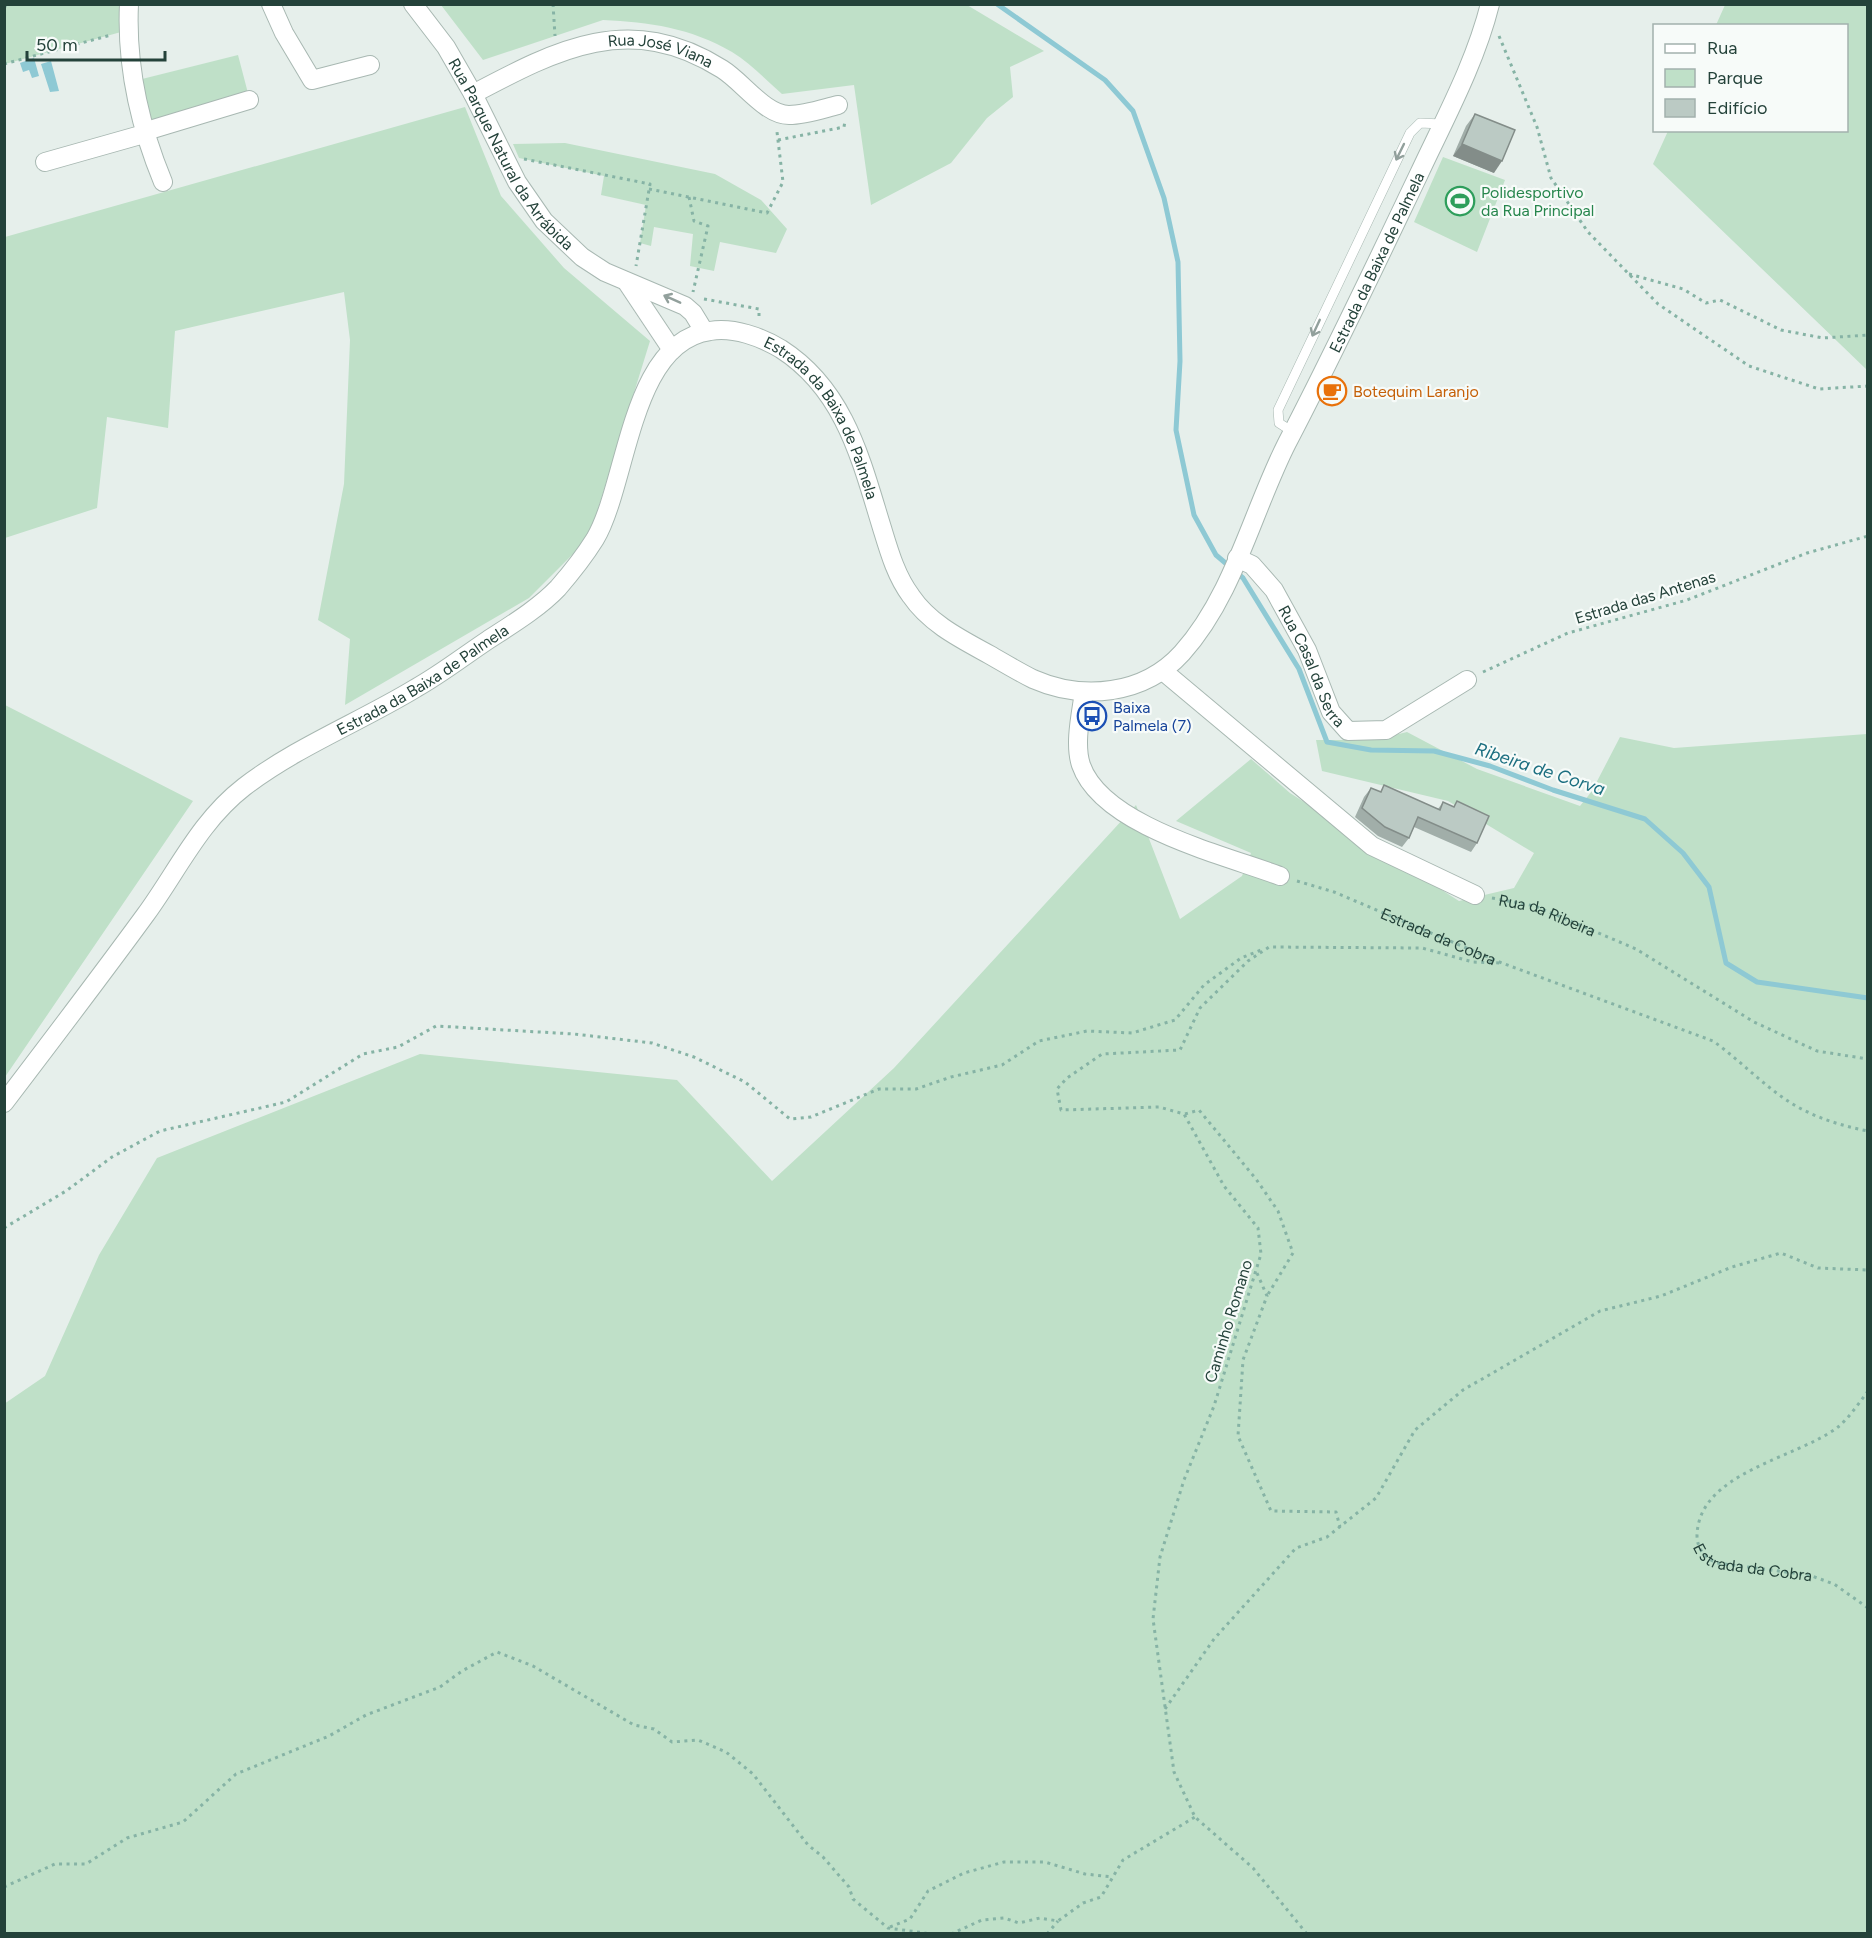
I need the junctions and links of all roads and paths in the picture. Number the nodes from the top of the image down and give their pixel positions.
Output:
1 (129, 4) edge
2 (271, 4) edge
3 (413, 4) edge
4 (553, 4) edge
5 (1490, 8) edge
6 (555, 31) dead end
7 (107, 36) dead end
8 (4, 64) edge
9 (370, 65) dead end
10 (473, 94) junction
11 (249, 100) dead end
12 (838, 105) dead end
13 (774, 112) junction
14 (1442, 124) junction
15 (144, 133) junction
16 (45, 162) dead end
17 (524, 168) dead end
18 (163, 182) dead end
19 (650, 189) junction
20 (688, 197) junction
21 (640, 243) dead end
22 (1629, 274) junction
23 (628, 284) junction
24 (690, 303) junction
25 (704, 331) junction
26 (1868, 335) edge
27 (758, 338) junction
28 (672, 350) junction
29 (1868, 386) edge
30 (1293, 432) junction
31 (1868, 536) edge
32 (1238, 558) junction
33 (1163, 671) junction
34 (1467, 680) joint
35 (1084, 692) junction
36 (1280, 876) joint
37 (1475, 895) joint
38 (1269, 947) junction
39 (1502, 963) junction
40 (1868, 1059) edge
41 (4, 1103) edge
42 (1184, 1114) junction
43 (1868, 1131) edge
44 (4, 1228) edge
45 (1868, 1270) edge
46 (1256, 1271) junction
47 (1267, 1296) junction
48 (1868, 1391) edge
49 (1340, 1527) junction
50 (1868, 1608) edge
51 (1165, 1709) junction
52 (1195, 1817) junction
53 (1113, 1877) junction
54 (4, 1887) edge
55 (1058, 1921) junction
56 (888, 1928) junction
57 (932, 1934) edge
58 (951, 1934) edge
59 (1047, 1934) edge
60 (1307, 1934) edge

1 - 15 street
2 - 9 street
3 - 10 street, Rua Parque Natural da Arrábida
4 - 6 path
5 - 14 street, Estrada da Baixa de Palmela
5 - 22 path
7 - 8 path
10 - 13 street, Rua José Viana
10 - 23 street, Rua Parque Natural da Arrábida
11 - 15 street
12 - 13 street
13 - 20 path
14 - 30 street, Estrada da Baixa de Palmela
14 -> 30 lane
15 - 16 street
15 - 18 street
17 - 19 path
19 - 20 path
19 - 21 path
20 - 24 path
22 - 26 path
22 - 29 path
24 -> 23 street, Rua Parque Natural da Arrábida
23 - 28 street, Rua Parque Natural da Arrábida
24 - 25 street, Rua Parque Natural da Arrábida
24 - 27 path
25 - 27 street, Estrada da Baixa de Palmela
25 - 28 street, Estrada da Baixa de Palmela
27 - 35 street, Estrada da Baixa de Palmela
28 - 41 street, Estrada da Baixa de Palmela
30 - 32 street, Estrada da Baixa de Palmela
31 - 34 path, Estrada das Antenas
32 - 33 street, Estrada da Baixa de Palmela
32 - 34 street, Rua Casal da Serra
33 - 35 street, Estrada da Baixa de Palmela
33 - 37 street, Rua da Ribeira
35 - 36 street
36 - 39 path, Estrada da Cobra
37 - 40 path, Rua da Ribeira
38 - 39 path
38 - 42 path
38 - 44 path
39 - 43 path, Estrada da Cobra
42 - 46 path, Caminho Romano
42 - 47 path
45 - 49 path
46 - 47 path
46 - 51 path, Caminho Romano
47 - 49 path
48 - 50 path, Estrada da Cobra
49 - 51 path
51 - 52 path, Caminho Romano
52 - 53 path
52 - 60 path, Caminho Romano
53 - 55 path
53 - 56 path
54 - 56 path
55 - 58 path
55 - 59 path
56 - 57 path

